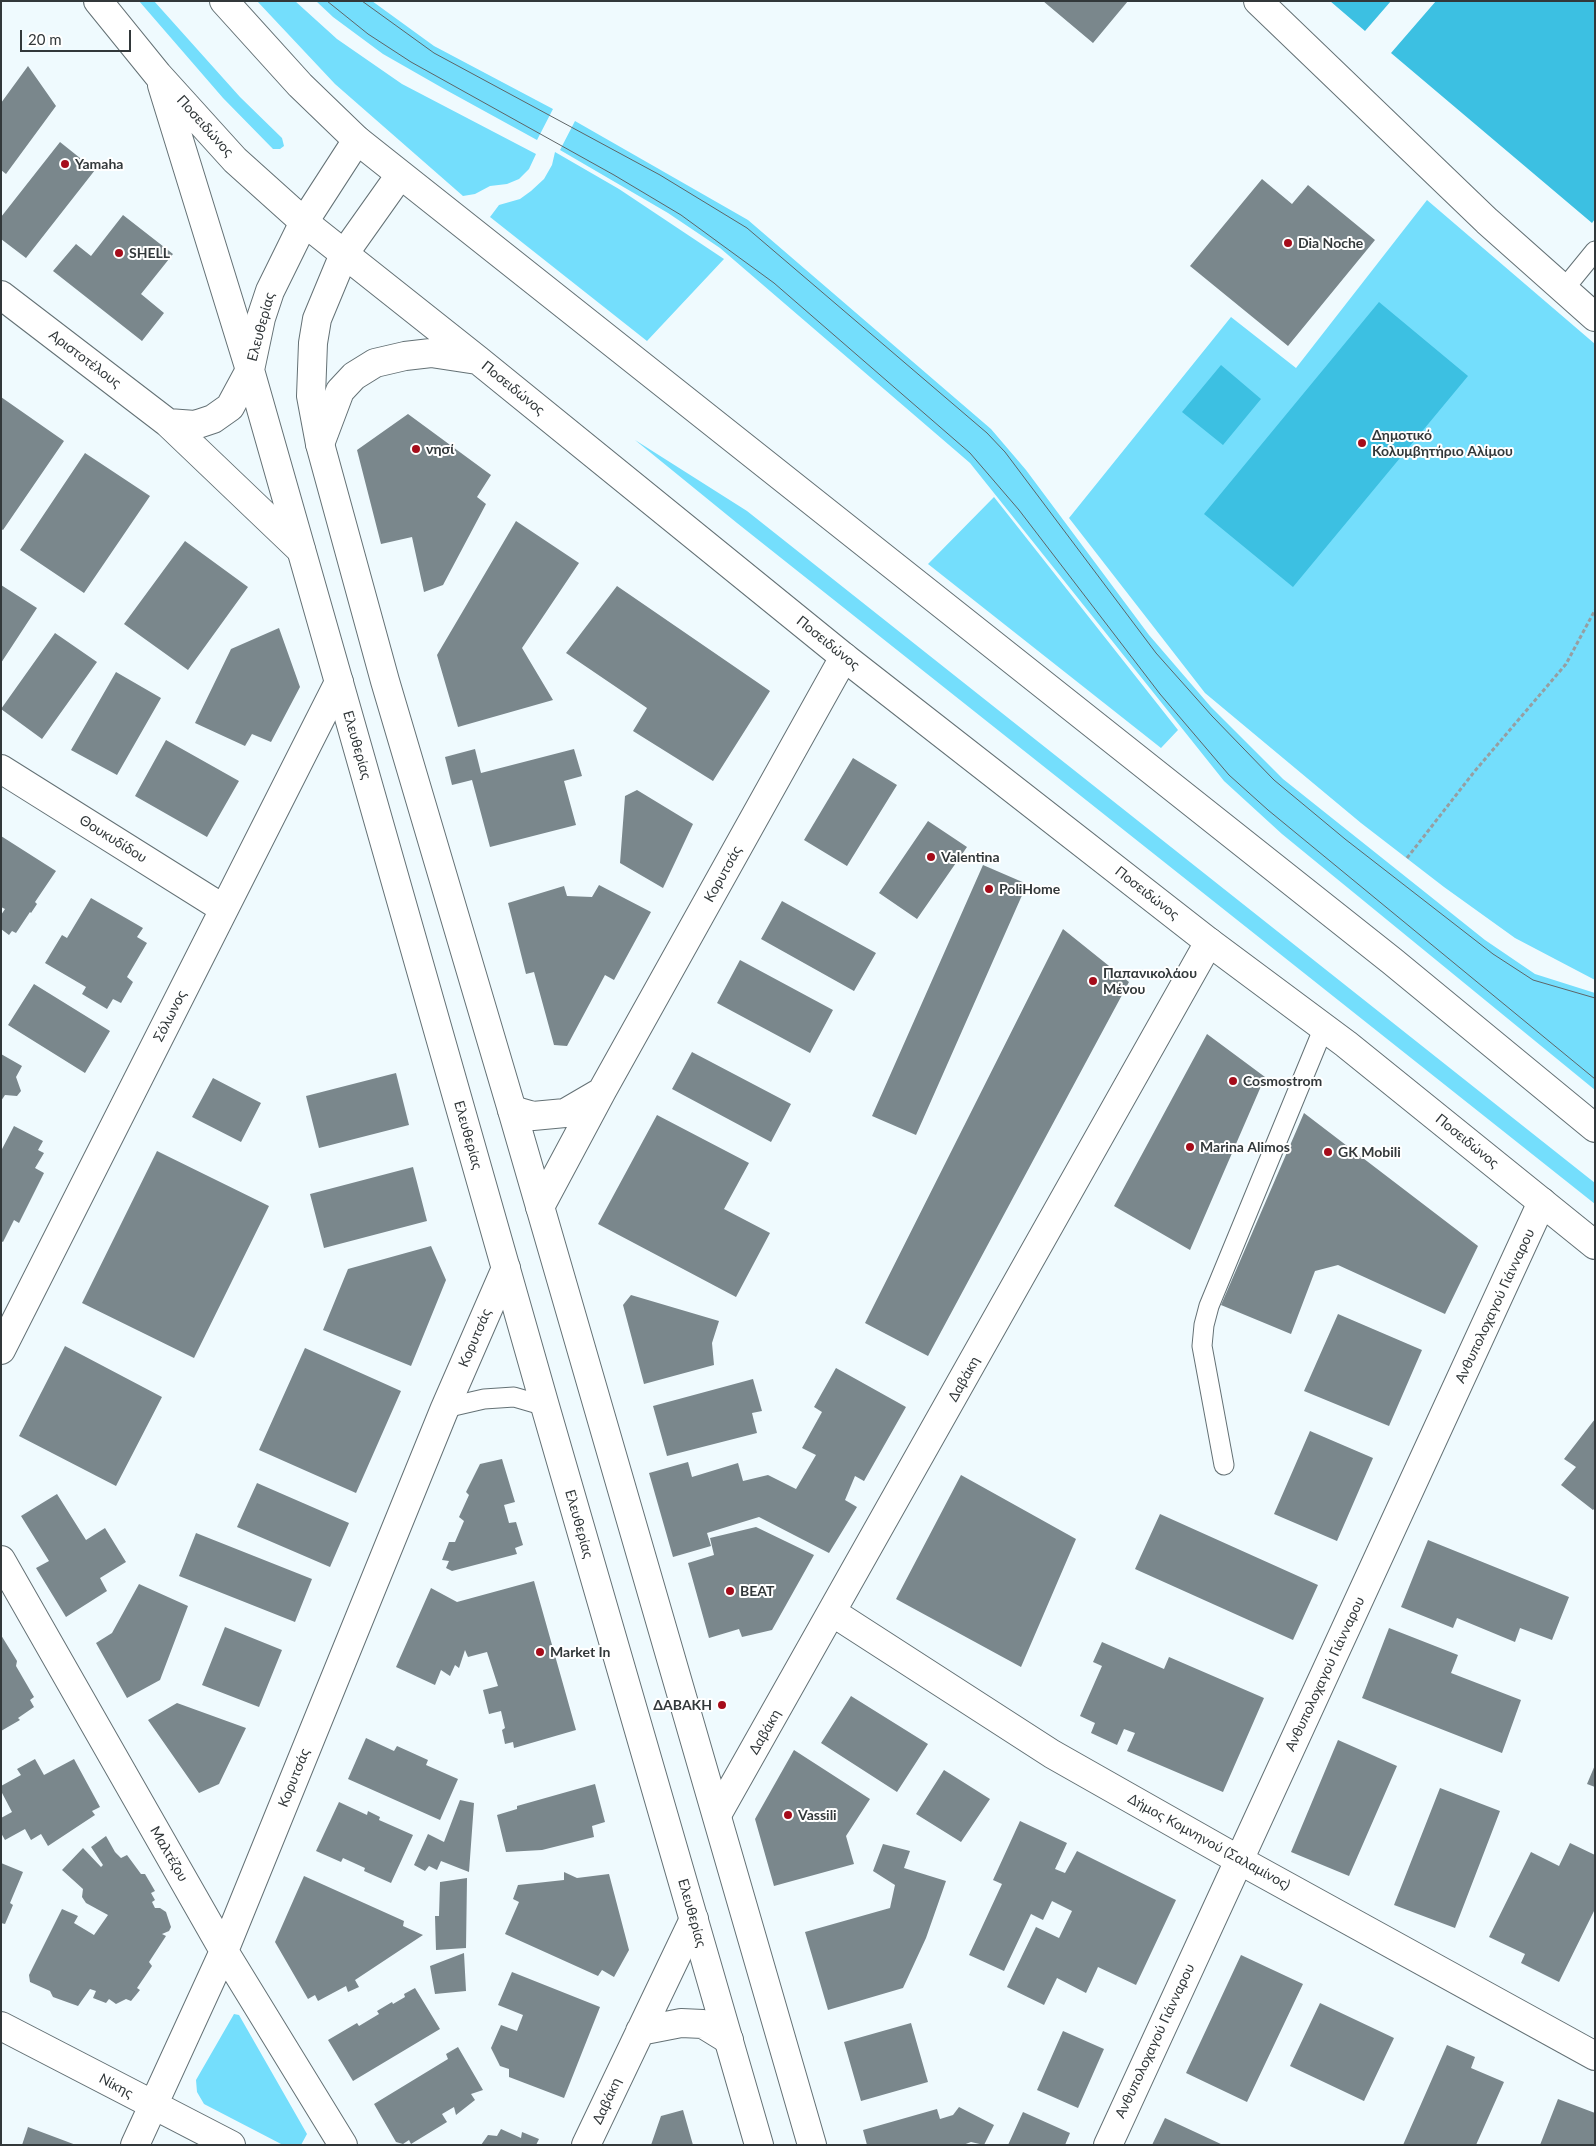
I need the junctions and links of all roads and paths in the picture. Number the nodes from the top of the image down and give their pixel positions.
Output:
1 (98, 1) edge
2 (224, 1) edge
3 (1258, 1) edge
4 (158, 75) junction
5 (357, 140) junction
6 (400, 175) junction
7 (304, 222) junction
8 (1595, 251) edge
9 (344, 254) junction
10 (1564, 289) junction
11 (1, 295) edge
12 (1595, 316) edge
13 (478, 360) junction
14 (250, 370) junction
15 (168, 423) junction
16 (320, 444) junction
17 (301, 550) junction
18 (1595, 610) edge
19 (844, 657) junction
20 (339, 682) junction
21 (1, 769) edge
22 (1407, 858) dead end
23 (224, 909) junction
24 (1209, 942) junction
25 (1324, 1027) junction
26 (602, 1091) junction
27 (512, 1110) junction
28 (1595, 1128) edge
29 (1542, 1202) junction
30 (540, 1208) junction
31 (1595, 1245) edge
32 (506, 1268) junction
33 (1, 1350) edge
34 (545, 1406) junction
35 (445, 1408) junction
36 (1224, 1465) dead end
37 (1, 1560) edge
38 (832, 1612) junction
39 (717, 1815) junction
40 (1239, 1860) junction
41 (694, 1919) junction
42 (224, 1951) junction
43 (1, 2026) edge
44 (640, 2031) junction
45 (729, 2040) junction
46 (1595, 2056) edge
47 (152, 2105) junction
48 (135, 2145) edge
49 (231, 2145) edge
50 (343, 2145) edge
51 (586, 2145) edge
52 (759, 2145) edge
53 (812, 2145) edge
54 (1108, 2145) edge

1 - 4 main road, Ποσειδώνος
2 - 5 main road
3 - 10 main road
4 - 7 main road, Ποσειδώνος
4 - 14 main road
5 - 6 main road
5 - 7 main road, Ελευθερίας
6 - 9 main road
6 - 28 main road
7 - 9 main road, Ποσειδώνος
7 - 14 main road, Ελευθερίας
8 - 10 lane
9 - 13 main road, Ποσειδώνος
9 - 16 main road
10 - 12 main road
11 - 15 main road, Αριστοτέλους
13 - 16 main road
13 - 19 main road, Ποσειδώνος
14 - 15 main road
14 - 17 main road, Ελευθερίας
15 - 17 main road, Αριστοτέλους
16 - 27 main road
17 - 20 main road, Ελευθερίας
18 - 22 path
19 - 24 main road, Ποσειδώνος
19 - 26 main road, Κορυτσάς
20 - 23 main road, Σόλωνος
20 - 32 main road, Ελευθερίας
21 - 23 main road, Θουκυδίδου
23 - 33 main road, Σόλωνος
24 - 25 main road, Ποσειδώνος
24 - 38 main road, Δαβάκη
25 - 29 main road, Ποσειδώνος
25 - 36 lane
26 - 27 main road
26 - 30 main road, Κορυτσάς
27 - 30 main road
29 - 31 main road, Ποσειδώνος
29 - 40 main road, Ανθυπολοχαγού Γιάνναρου
30 - 39 main road
32 - 34 main road, Ελευθερίας
32 - 35 main road, Κορυτσάς
34 - 35 lane
34 - 41 main road, Ελευθερίας
35 - 42 main road, Κορυτσάς
37 - 42 main road, Μαλτέζου
38 - 39 main road, Δαβάκη
38 - 40 main road, Δήμος Κομνηνού (Σαλαμίνος)
39 - 53 main road
40 - 46 main road, Δήμος Κομνηνού (Σαλαμίνος)
40 - 54 main road, Ανθυπολοχαγού Γιάνναρου
41 - 44 main road, Δαβάκη
41 - 45 main road, Ελευθερίας
42 - 47 main road, Κορυτσάς
42 - 50 main road, Μαλτέζου
43 - 47 main road, Νίκης
44 - 45 main road
44 - 51 main road, Δαβάκη
45 - 52 main road, Ελευθερίας
47 - 48 main road, Κορυτσάς
47 - 49 main road, Νίκης

